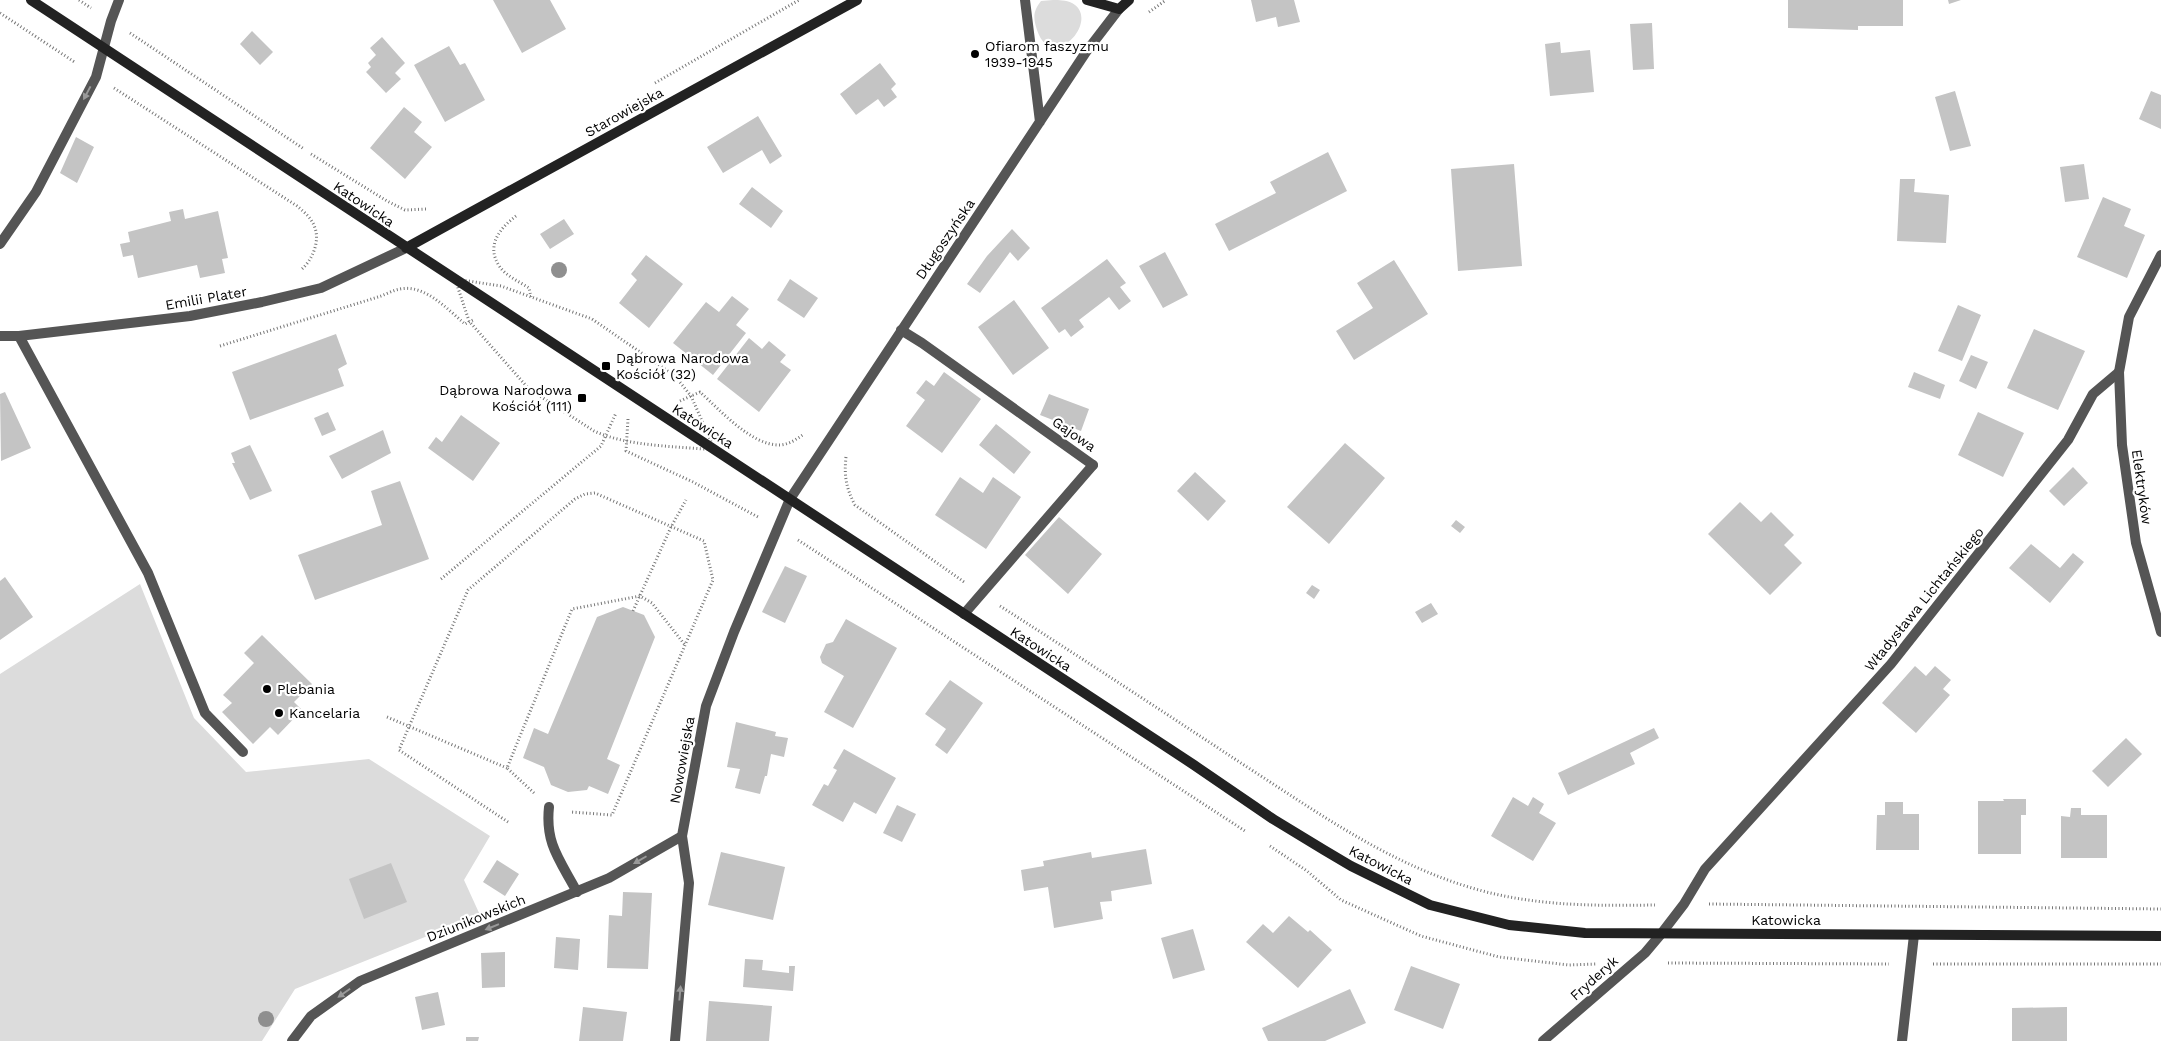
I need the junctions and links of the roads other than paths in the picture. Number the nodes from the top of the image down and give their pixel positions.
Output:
1 (31, 0) edge
2 (118, 0) edge
3 (857, 0) edge
4 (1025, 0) edge
5 (1087, 0) edge
6 (1129, 0) edge
7 (1119, 9) junction
8 (104, 48) junction
9 (1040, 122) junction
10 (0, 244) edge
11 (406, 248) junction
12 (2161, 255) edge
13 (901, 330) junction
14 (0, 336) edge
15 (19, 336) junction
16 (2119, 372) junction
17 (790, 499) junction
18 (964, 614) junction
19 (2161, 632) edge
20 (243, 752) dead end
21 (549, 807) road end
22 (682, 836) junction
23 (576, 892) junction
24 (1661, 934) junction
25 (1914, 935) junction
26 (2161, 936) edge
27 (292, 1041) edge
28 (675, 1041) edge
29 (1543, 1041) edge
30 (1902, 1041) edge

1 - 8 street, Katowicka
2 - 8 street
3 - 11 street, Starowiejska
4 - 9 street
5 - 7 street
6 - 7 street, Długoszyńska
7 - 9 street, Długoszyńska
8 -> 10 street
8 - 11 street, Katowicka
9 - 13 street, Długoszyńska
11 - 15 street, Emilii Plater
11 - 17 street, Katowicka
12 - 16 street
13 - 17 street, Długoszyńska
13 - 18 street, Gajowa
14 - 15 street, Emilii Plater
15 - 20 street
16 - 19 street, Elektryków
16 - 24 street, Władysława Lichtańskiego
17 - 18 street, Katowicka
17 - 22 street, Nowowiejska
18 - 24 street, Katowicka
21 - 23 street
22 -> 23 street, Dziunikowskich
28 -> 22 street, Nowowiejska
23 -> 27 street, Dziunikowskich
24 - 25 street, Katowicka
24 - 29 street, Fryderyk
25 - 26 street, Katowicka
25 - 30 street

